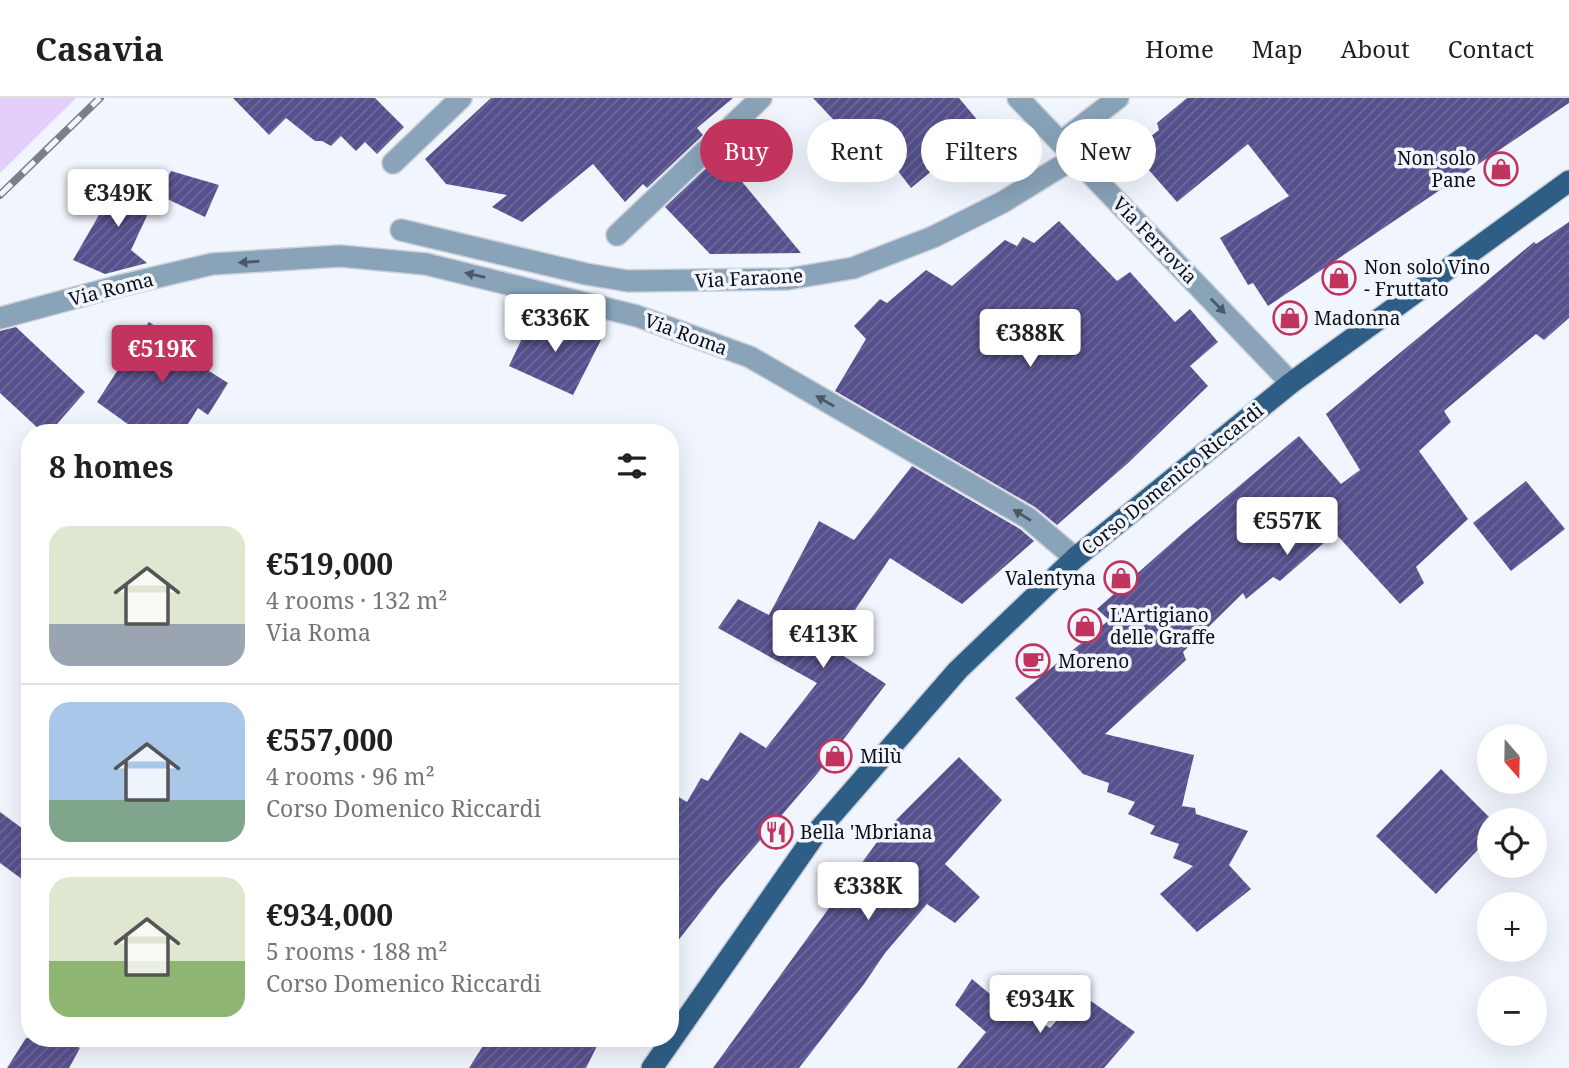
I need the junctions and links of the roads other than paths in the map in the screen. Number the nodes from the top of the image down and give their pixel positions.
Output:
1 (461, 98) edge
2 (761, 98) edge
3 (1018, 98) edge
4 (1118, 98) edge
5 (1098, 119) edge
6 (1056, 136) edge
7 (1056, 159) edge
8 (393, 163) dead end
9 (1569, 181) edge
10 (1100, 182) edge
11 (401, 230) dead end
12 (617, 235) dead end
13 (0, 318) edge
14 (1292, 383) junction
15 (1074, 558) junction
16 (679, 1029) edge
17 (667, 1047) edge
18 (652, 1068) edge

1 - 8 street
2 - 12 street
3 - 6 street, Via Ferrovia
4 - 5 street, Via Faraone
7 - 11 street, Via Faraone
9 - 14 main road, Corso Domenico Riccardi
10 -> 14 street, Via Ferrovia
15 -> 13 street, Via Roma
14 - 15 main road, Corso Domenico Riccardi
15 - 16 main road, Corso Domenico Riccardi
17 - 18 main road, Corso Domenico Riccardi

